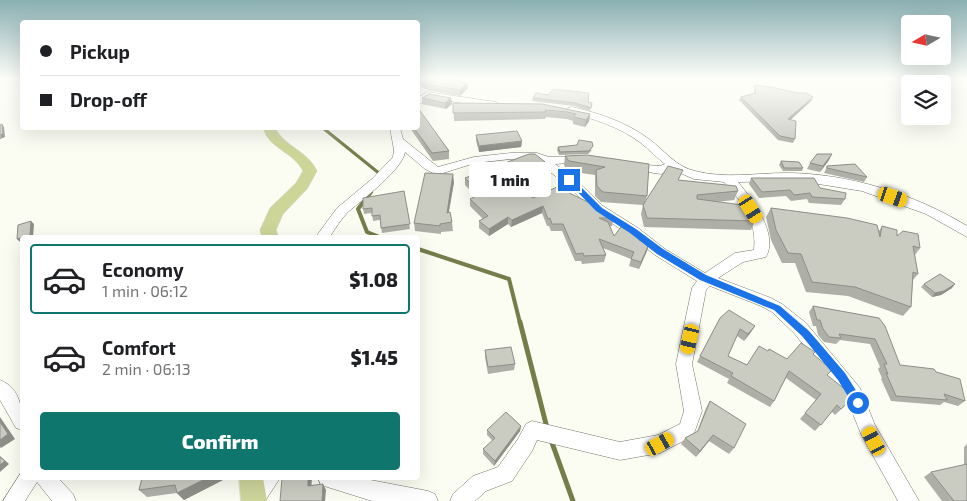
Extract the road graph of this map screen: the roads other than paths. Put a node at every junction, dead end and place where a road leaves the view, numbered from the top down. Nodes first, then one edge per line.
1 (467, 101) edge
2 (511, 106) edge
3 (561, 108) edge
4 (270, 130) edge
5 (396, 130) edge
6 (399, 141) junction
7 (592, 160) edge
8 (547, 161) junction
9 (619, 165) edge
10 (675, 165) junction
11 (728, 178) junction
12 (967, 232) edge
13 (269, 235) edge
14 (323, 235) edge
15 (708, 279) junction
16 (0, 388) edge
17 (20, 418) edge
18 (28, 480) edge
19 (46, 480) edge
20 (268, 480) edge
21 (335, 480) edge
22 (253, 492) edge
23 (14, 501) edge
24 (66, 501) edge
25 (428, 501) edge
26 (460, 501) edge
27 (909, 501) edge

1 - 2 street
3 - 10 street
4 - 13 main road
5 - 6 street
6 - 8 street
6 - 14 street
7 - 8 street
8 - 15 street
9 - 10 street
10 - 11 street
11 - 12 street
11 - 15 street
15 - 26 street
15 - 27 street
16 - 17 street
18 - 23 street
19 - 24 street
20 - 22 street
21 - 25 street

